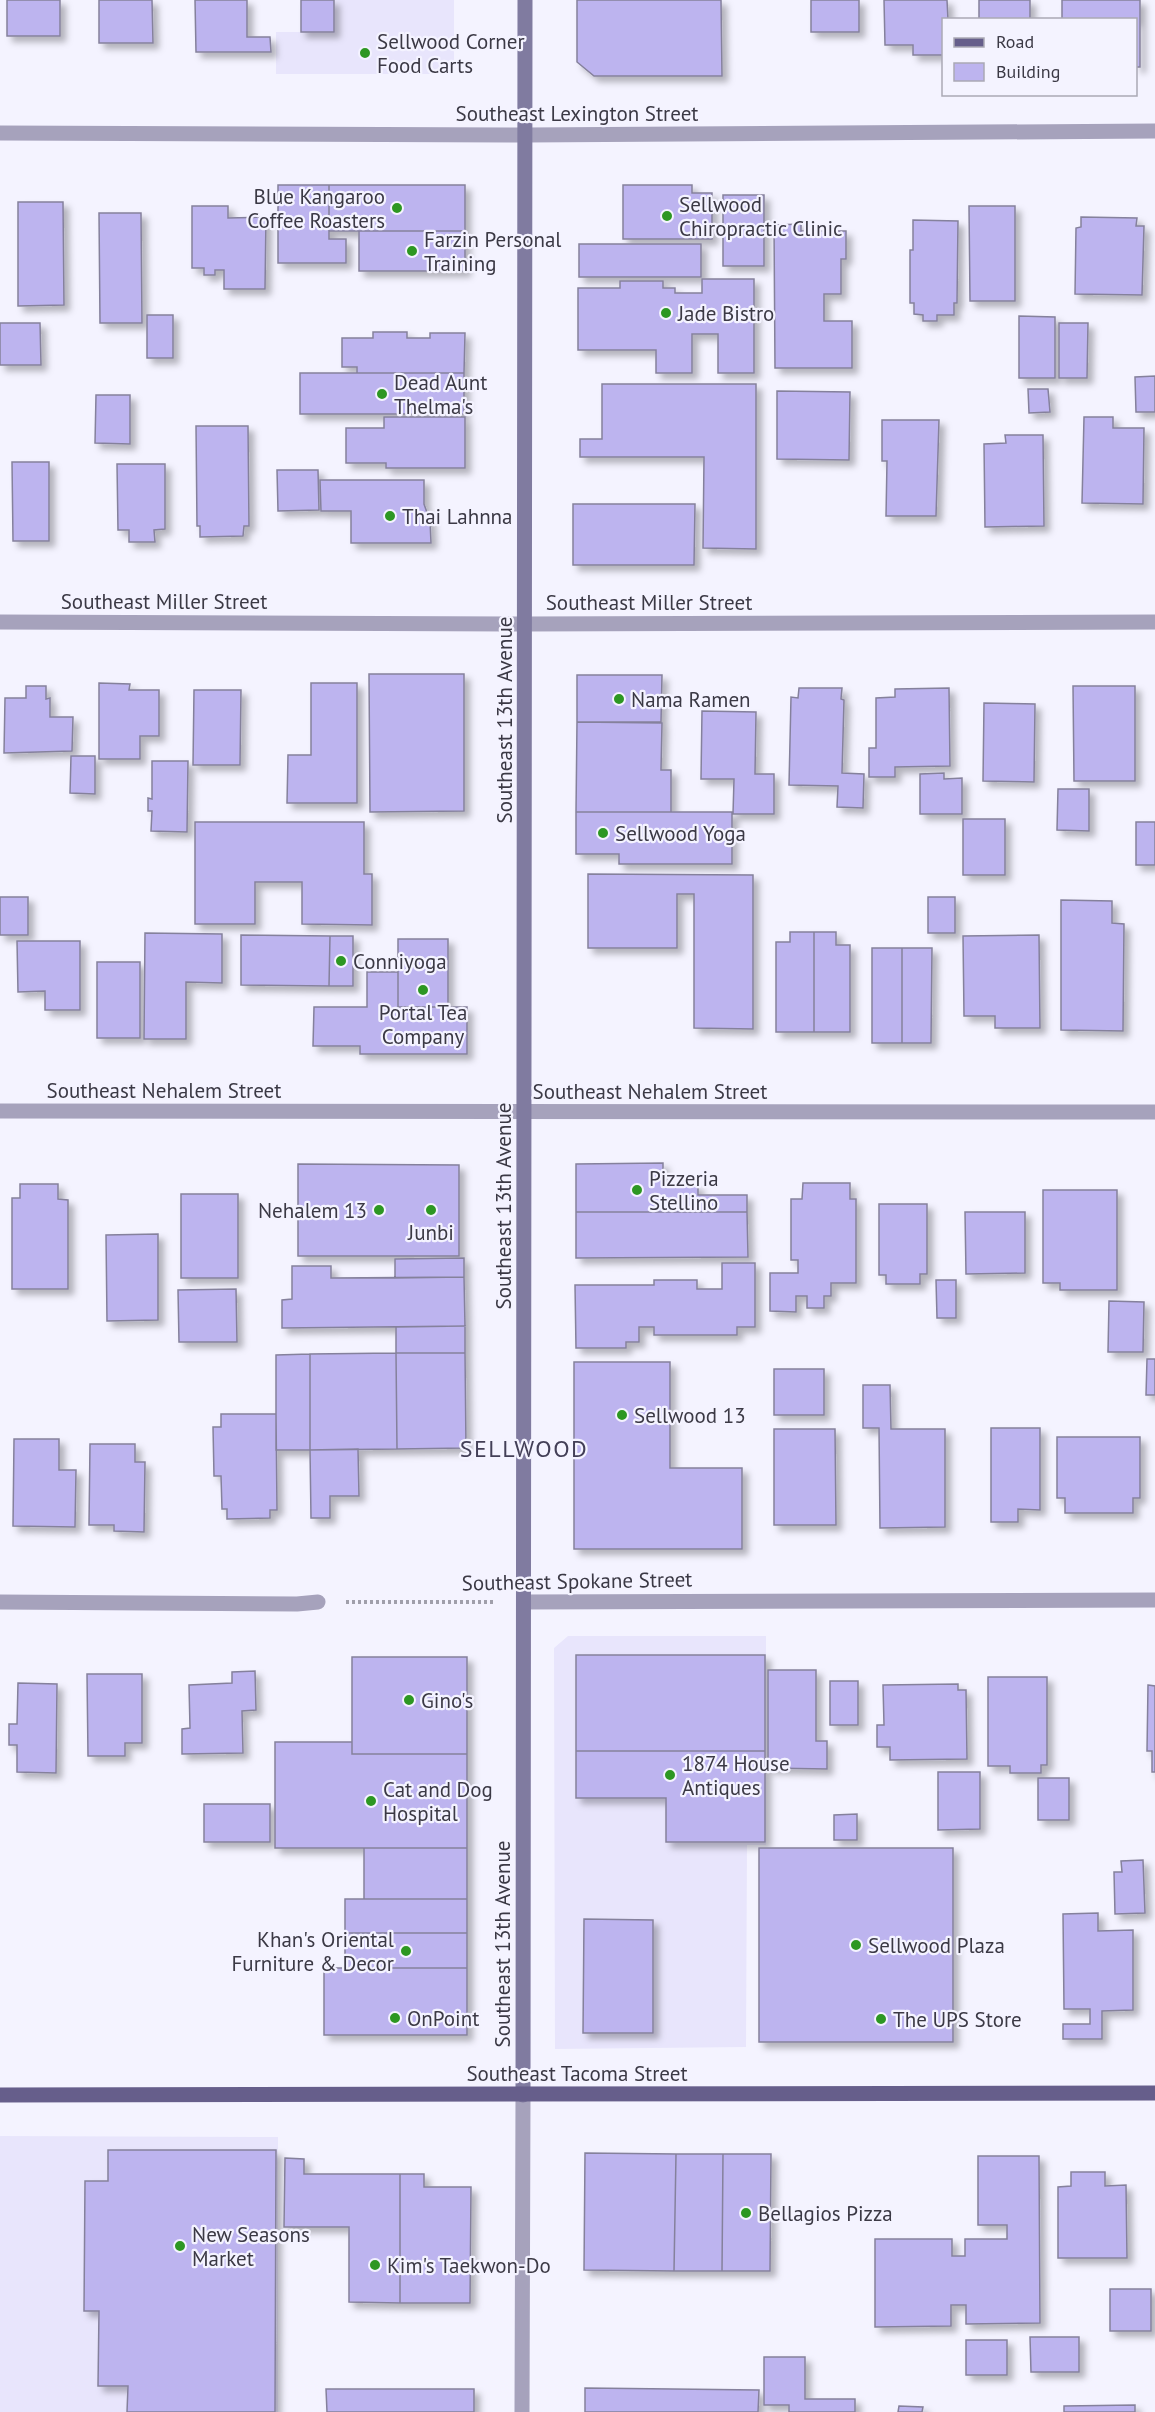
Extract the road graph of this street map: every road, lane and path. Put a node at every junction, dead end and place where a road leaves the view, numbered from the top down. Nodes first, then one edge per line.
1 (525, 0) edge
2 (1155, 131) edge
3 (0, 133) edge
4 (526, 135) junction
5 (0, 621) edge
6 (1155, 622) edge
7 (526, 624) junction
8 (0, 1111) edge
9 (524, 1111) junction
10 (1155, 1112) edge
11 (1155, 1600) edge
12 (0, 1602) edge
13 (318, 1602) joint
14 (524, 1602) junction
15 (1155, 2093) edge
16 (0, 2095) edge
17 (523, 2095) junction
18 (522, 2412) edge

1 - 4 street, Southeast 13th Avenue
2 - 4 street, Southeast Lexington Street
3 - 4 street, Southeast Lexington Street
4 - 7 street, Southeast 13th Avenue
5 - 7 street, Southeast Miller Street
6 - 7 street, Southeast Miller Street
7 - 9 street, Southeast 13th Avenue
8 - 9 street, Southeast Nehalem Street
9 - 10 street, Southeast Nehalem Street
9 - 14 street, Southeast 13th Avenue
11 - 14 street, Southeast Spokane Street
12 - 13 street
13 - 14 path, Southeast Spokane Street
14 - 17 street, Southeast 13th Avenue
15 - 17 main road, Southeast Tacoma Street
16 - 17 main road, Southeast Tacoma Street
17 - 18 street, Southeast 13th Avenue

